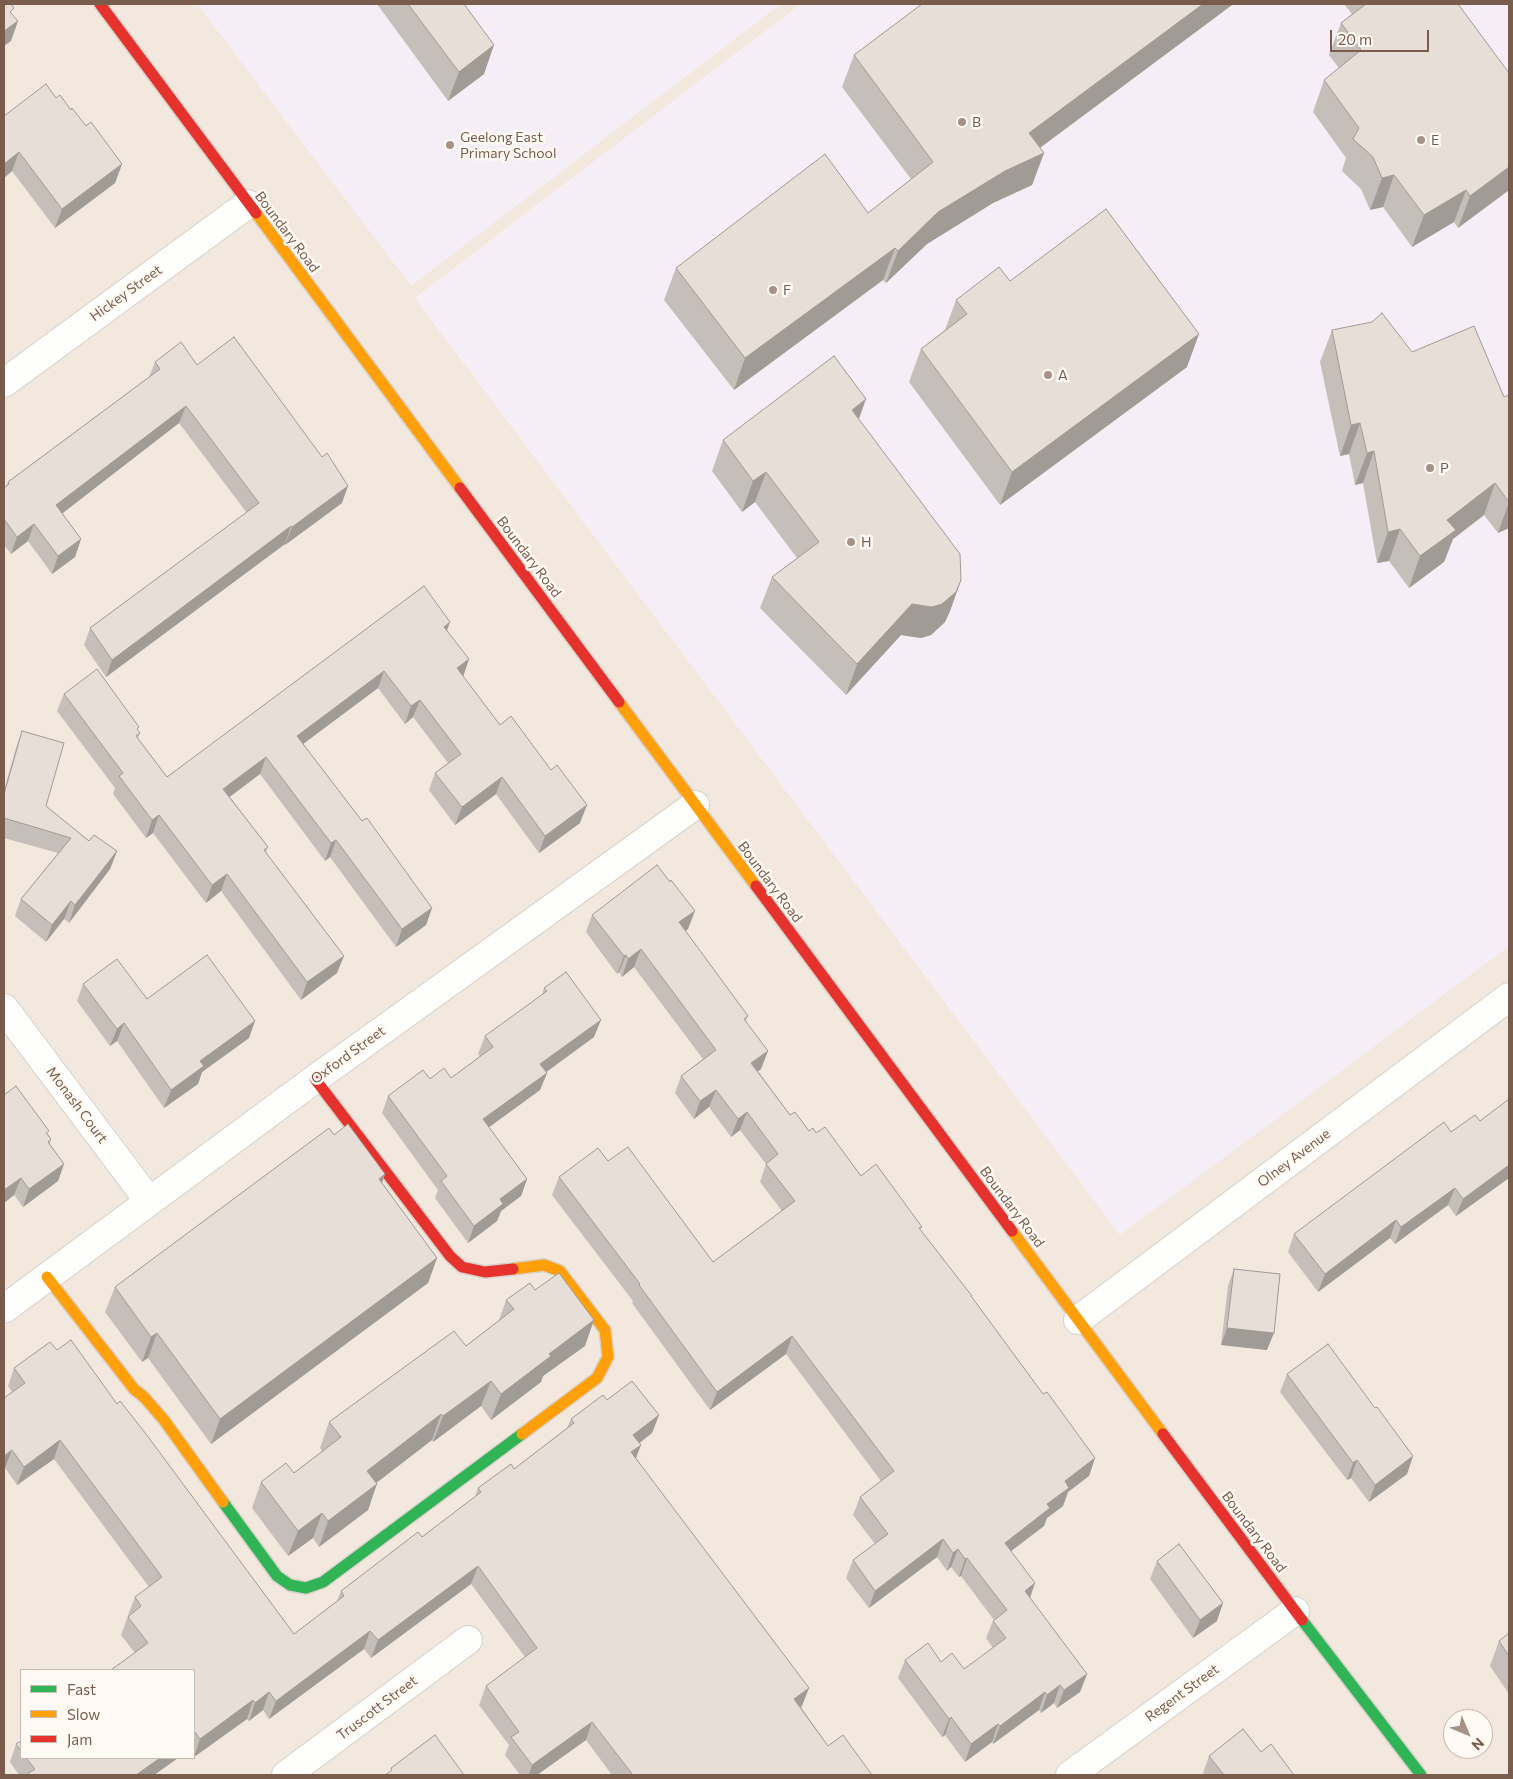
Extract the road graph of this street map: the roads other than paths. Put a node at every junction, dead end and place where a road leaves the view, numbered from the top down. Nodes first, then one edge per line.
1 (100, 4) edge
2 (248, 204) junction
3 (4, 383) edge
4 (695, 805) junction
5 (1509, 997) edge
6 (4, 1008) edge
7 (315, 1079) junction
8 (149, 1201) junction
9 (46, 1277) junction
10 (4, 1309) edge
11 (1078, 1320) junction
12 (1295, 1611) junction
13 (468, 1640) dead end
14 (286, 1775) edge
15 (1070, 1775) edge
16 (1421, 1775) edge

1 - 2 main road, Boundary Road
2 - 3 street, Hickey Street
2 - 4 main road, Boundary Road
4 - 7 street, Oxford Street
4 - 11 main road, Boundary Road
5 - 11 street, Olney Avenue
6 - 8 street, Monash Court
7 - 8 street, Oxford Street
7 - 9 main road
8 - 9 street, Oxford Street
9 - 10 street, Oxford Street
11 - 12 main road, Boundary Road
12 - 15 street, Regent Street
12 - 16 main road, Boundary Road
13 - 14 street, Truscott Street

